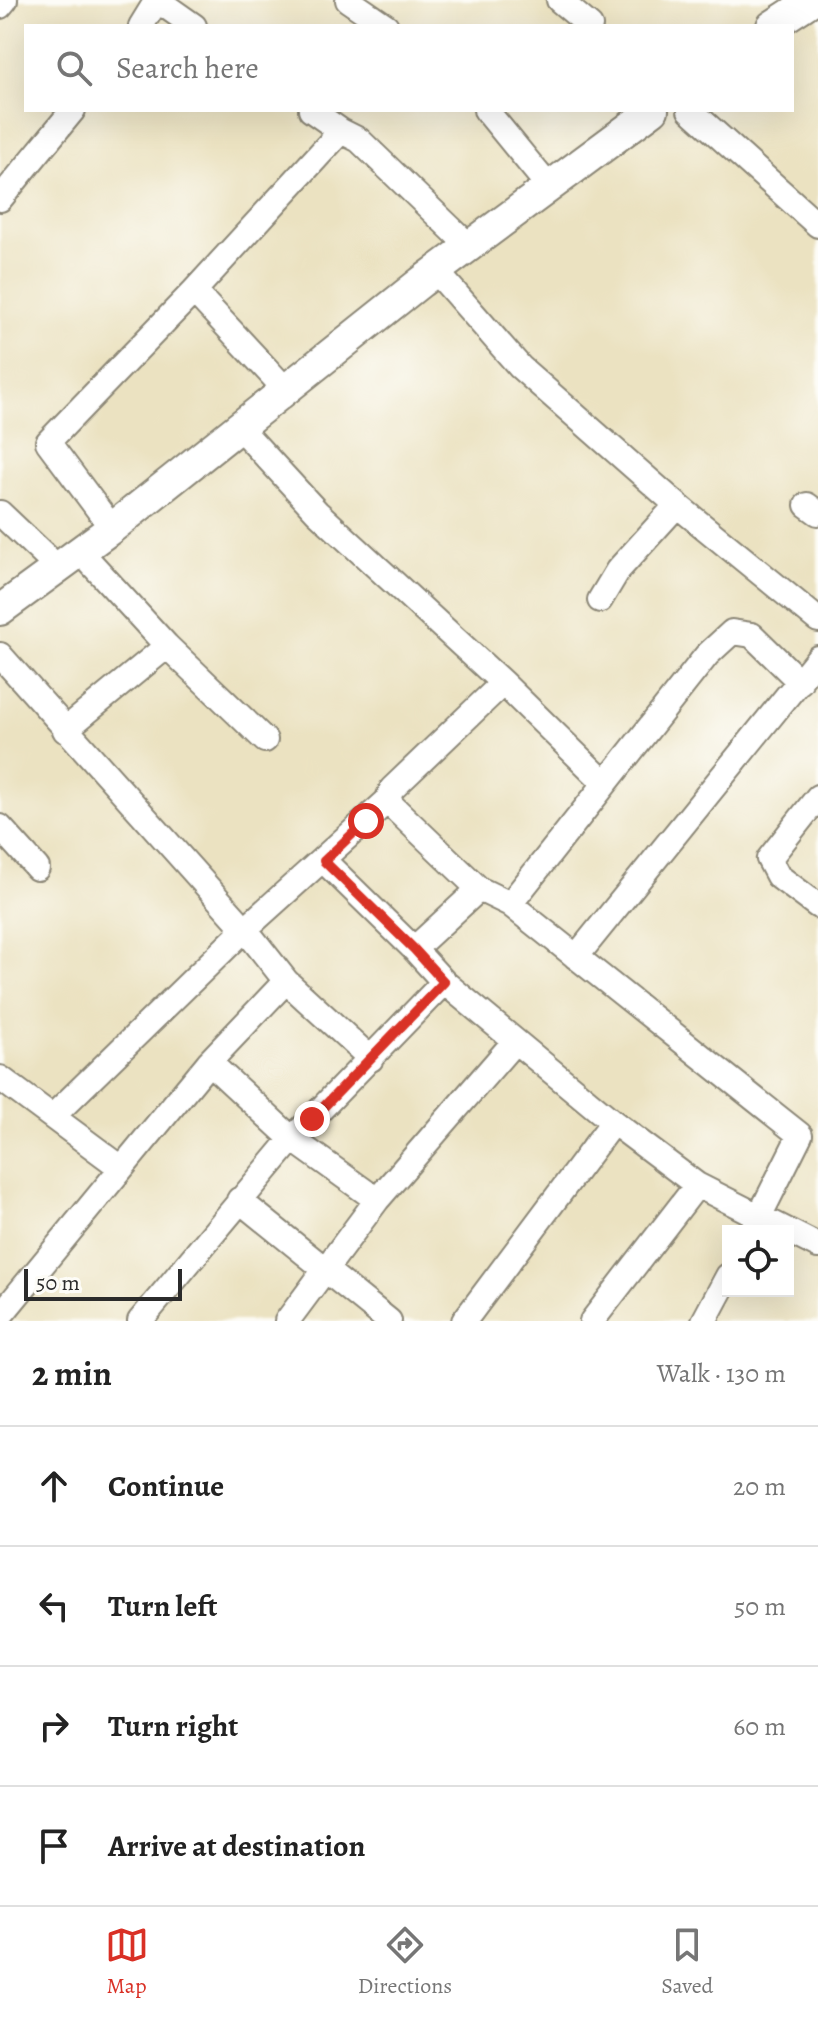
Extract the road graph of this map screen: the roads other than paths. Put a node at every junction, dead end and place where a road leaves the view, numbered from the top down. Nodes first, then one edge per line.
1 (5, 0) edge
2 (157, 0) edge
3 (348, 0) edge
4 (559, 0) edge
5 (812, 0) edge
6 (0, 6) edge
7 (142, 24) edge
8 (191, 24) edge
9 (383, 24) edge
10 (588, 24) edge
11 (775, 24) edge
12 (71, 112) edge
13 (314, 112) edge
14 (488, 112) edge
15 (650, 112) edge
16 (692, 112) edge
17 (341, 131) junction
18 (549, 187) junction
19 (0, 199) edge
20 (818, 225) edge
21 (469, 246) junction
22 (436, 271) junction
23 (194, 291) junction
24 (286, 390) junction
25 (239, 427) junction
26 (677, 505) junction
27 (0, 513) edge
28 (112, 528) junction
29 (69, 559) junction
30 (600, 600) dead end
31 (0, 610) edge
32 (818, 620) edge
33 (167, 646) junction
34 (0, 655) edge
35 (818, 658) edge
36 (800, 682) junction
37 (503, 683) junction
38 (65, 730) junction
39 (265, 740) dead end
40 (605, 783) junction
41 (818, 797) edge
42 (387, 801) junction
43 (0, 827) edge
44 (324, 861) junction
45 (37, 868) dead end
46 (479, 889) junction
47 (510, 904) junction
48 (818, 906) edge
49 (245, 929) junction
50 (414, 949) junction
51 (576, 957) junction
52 (286, 981) junction
53 (444, 982) junction
54 (515, 1041) junction
55 (371, 1059) junction
56 (209, 1062) junction
57 (0, 1078) edge
58 (53, 1116) junction
59 (613, 1122) junction
60 (292, 1139) junction
61 (120, 1167) junction
62 (697, 1185) junction
63 (239, 1200) junction
64 (377, 1200) junction
65 (756, 1224) edge
66 (817, 1243) edge
67 (324, 1270) junction
68 (722, 1287) edge
69 (0, 1316) edge
70 (142, 1320) edge
71 (287, 1321) edge
72 (389, 1321) edge
73 (464, 1321) edge
74 (592, 1321) edge
75 (704, 1321) edge

1 - 6 street
2 - 7 street
2 - 8 street
3 - 9 street
4 - 10 street
5 - 11 street
12 - 19 street
13 - 17 street
14 - 18 street
15 - 18 street
16 - 20 street
17 - 21 street
17 - 23 street
18 - 21 street
21 - 22 street
22 - 24 street
22 - 26 street
23 - 24 street
23 - 28 street
24 - 25 street
25 - 28 street
25 - 37 street
26 - 30 street
26 - 32 street
27 - 29 street
28 - 29 street
29 - 31 street
29 - 33 street
33 - 38 street
33 - 39 street
34 - 38 street
35 - 36 street
36 - 40 street
36 - 51 street
37 - 40 street
37 - 42 street
38 - 49 street
40 - 47 street
41 - 48 street
42 - 44 street
42 - 46 street
43 - 45 street
44 - 49 street
44 - 50 street
46 - 47 street
46 - 50 street
47 - 51 street
49 - 52 street
49 - 58 street
50 - 53 street
51 - 65 street
52 - 55 street
52 - 56 street
53 - 54 street
53 - 55 street
54 - 59 street
54 - 64 street
55 - 60 street
56 - 60 street
56 - 61 street
57 - 58 street
58 - 61 street
59 - 62 street
59 - 73 street
60 - 63 street
60 - 64 street
61 - 69 street
62 - 65 street
62 - 74 street
63 - 67 street
63 - 70 street
64 - 67 street
65 - 66 street
67 - 71 street
67 - 72 street
68 - 75 street

